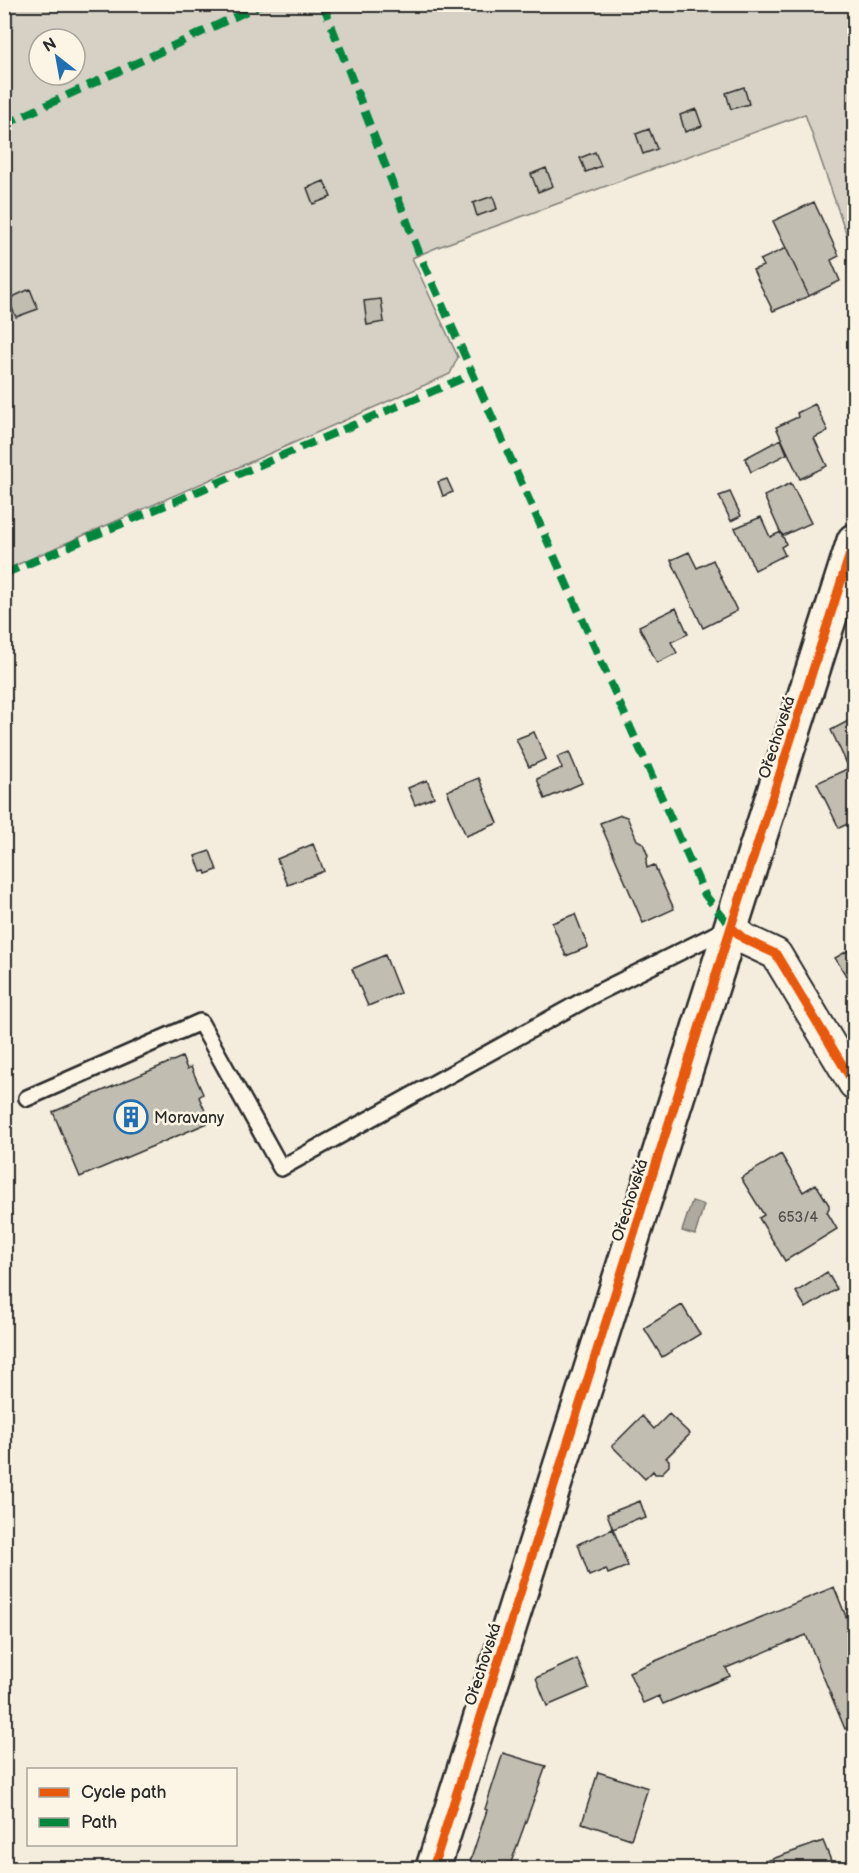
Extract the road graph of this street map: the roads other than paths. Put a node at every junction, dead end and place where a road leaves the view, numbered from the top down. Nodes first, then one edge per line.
1 (855, 541) edge
2 (731, 927) junction
3 (855, 1084) edge
4 (27, 1098) dead end
5 (433, 1869) edge

1 - 2 street, Ořechovská
2 - 3 street
2 - 4 lane
2 - 5 street, Ořechovská

